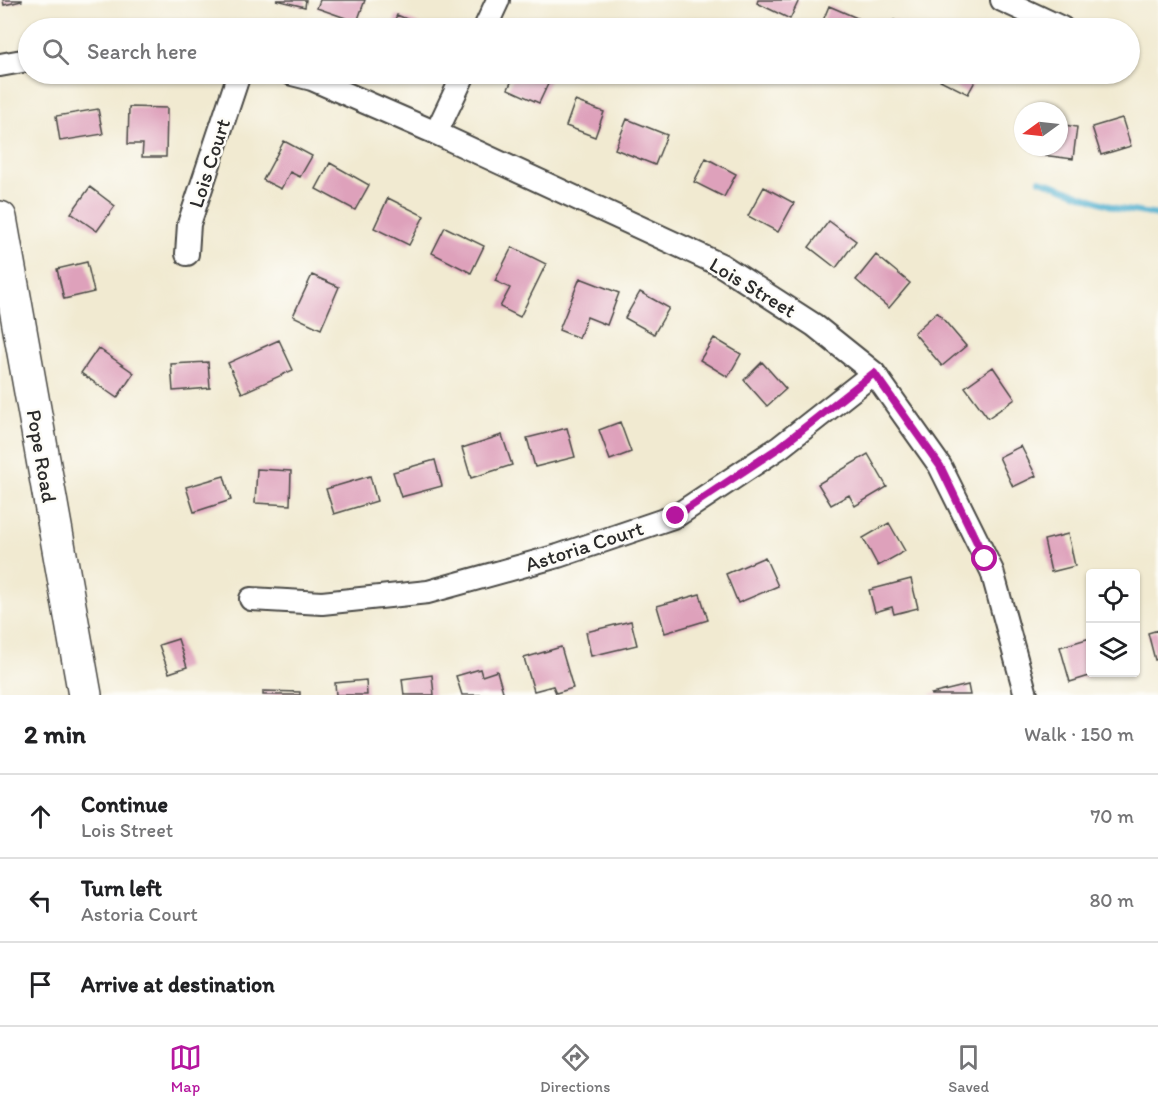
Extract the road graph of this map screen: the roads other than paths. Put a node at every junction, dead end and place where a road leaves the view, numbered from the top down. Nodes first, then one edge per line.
1 (498, 0) edge
2 (1002, 0) edge
3 (490, 18) edge
4 (1041, 18) edge
5 (18, 61) edge
6 (0, 64) edge
7 (235, 84) edge
8 (323, 84) edge
9 (459, 84) edge
10 (436, 133) junction
11 (0, 218) edge
12 (187, 254) dead end
13 (874, 373) junction
14 (251, 599) dead end
15 (85, 695) edge
16 (1026, 695) edge

1 - 3 street
2 - 4 street
5 - 6 street
7 - 12 street, Lois Court
8 - 10 street, Lois Street
9 - 10 street
10 - 13 street, Lois Street
11 - 15 street, Pope Road
13 - 14 street, Astoria Court
13 - 16 street, Lois Street

